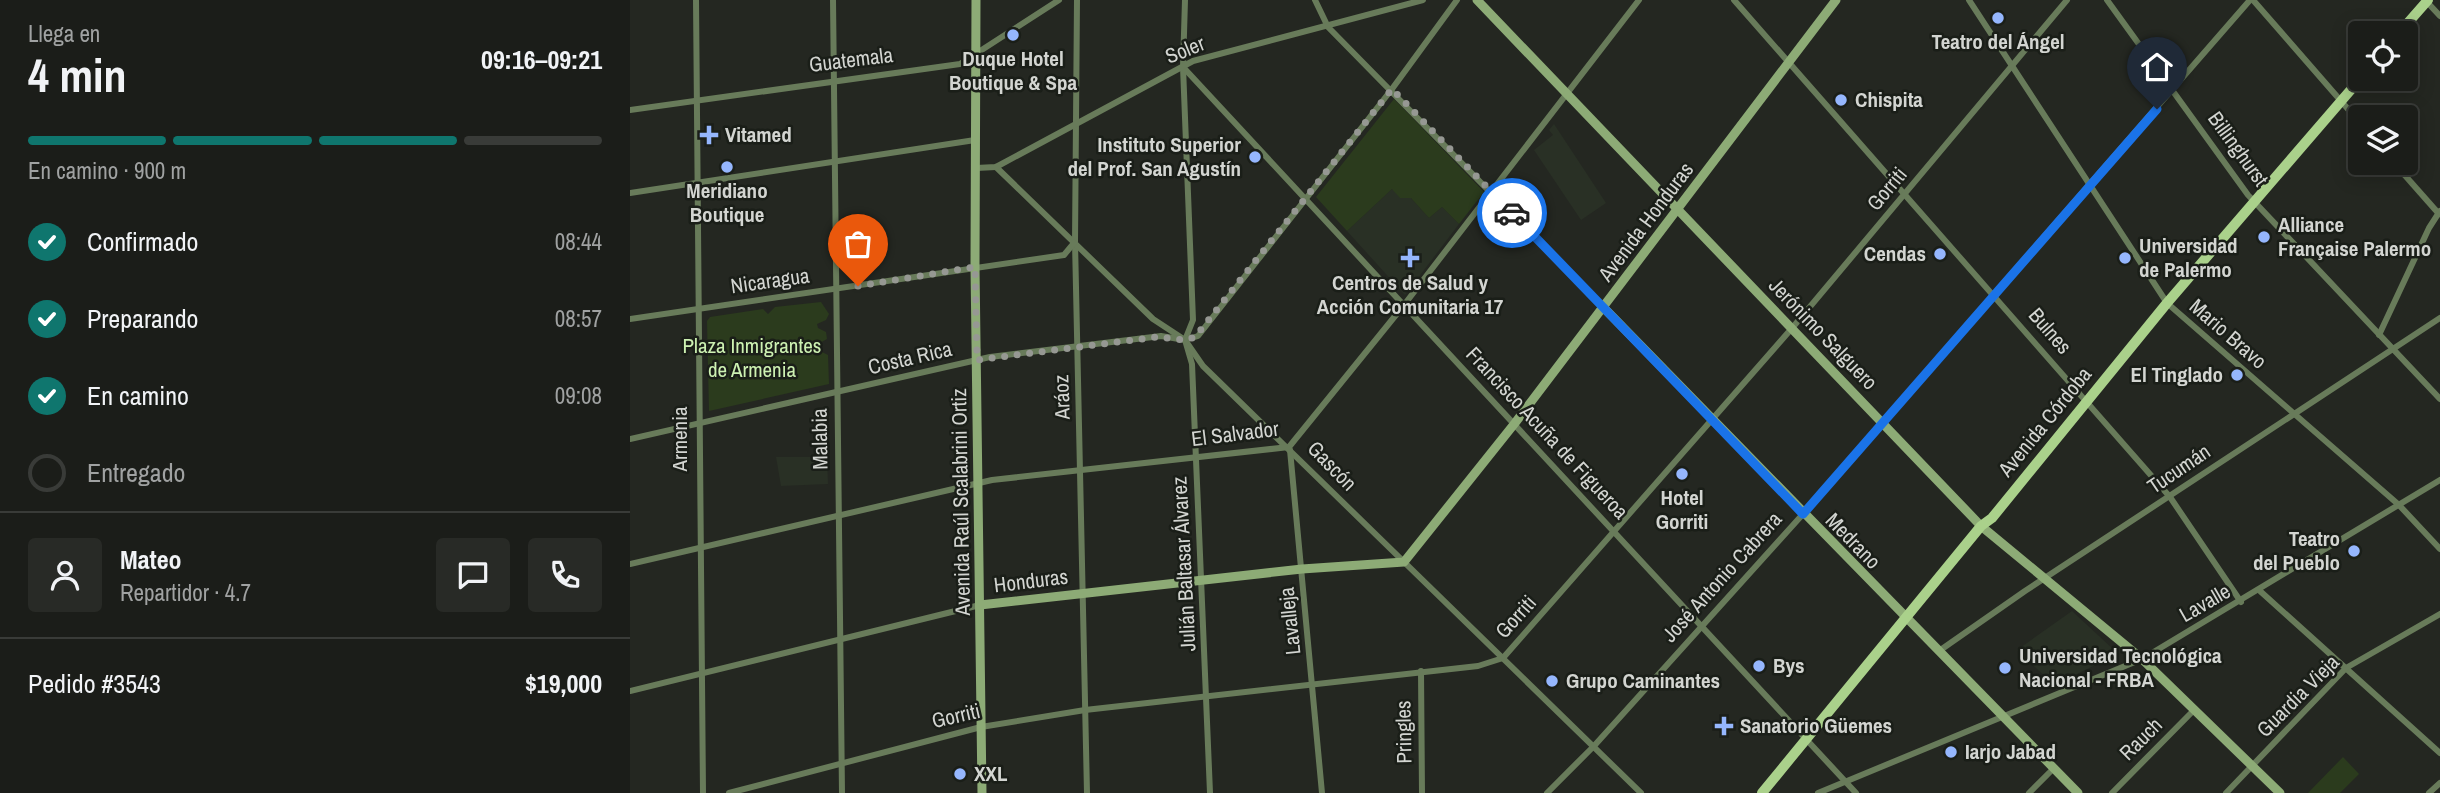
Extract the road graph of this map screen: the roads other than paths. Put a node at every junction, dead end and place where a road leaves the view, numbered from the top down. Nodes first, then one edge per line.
1 (696, 0) edge
2 (833, 0) edge
3 (976, 0) edge
4 (1059, 0) edge
5 (1077, 0) edge
6 (1185, 0) edge
7 (1315, 0) edge
8 (1423, 0) edge
9 (1457, 0) edge
10 (1477, 0) edge
11 (1639, 0) edge
12 (1734, 0) edge
13 (1836, 0) edge
14 (1969, 0) edge
15 (2067, 0) edge
16 (2107, 0) edge
17 (2252, 0) edge
18 (2426, 1) edge
19 (2440, 16) edge
20 (2409, 21) edge
21 (1328, 27) junction
22 (975, 53) junction
23 (1789, 63) junction
24 (1183, 67) junction
25 (2012, 67) junction
26 (833, 79) junction
27 (1392, 89) junction
28 (2174, 90) junction
29 (2349, 91) edge
30 (1567, 92) junction
31 (695, 100) junction
32 (2341, 100) junction
33 (2348, 108) edge
34 (630, 110) edge
35 (1076, 125) junction
36 (975, 141) junction
37 (834, 163) junction
38 (996, 167) junction
39 (976, 168) junction
40 (2405, 175) edge
41 (696, 183) junction
42 (2090, 185) junction
43 (1492, 191) junction
44 (630, 193) edge
45 (1905, 194) junction
46 (1306, 199) junction
47 (2254, 201) junction
48 (1678, 207) junction
49 (2439, 213) edge
50 (1074, 242) junction
51 (975, 267) junction
52 (835, 290) junction
53 (1994, 294) junction
54 (2167, 303) junction
55 (1404, 305) junction
56 (1603, 307) junction
57 (697, 310) junction
58 (2440, 318) edge
59 (630, 319) edge
60 (1793, 327) junction
61 (2379, 335) junction
62 (1185, 340) junction
63 (1078, 346) junction
64 (2392, 349) junction
65 (977, 360) junction
66 (836, 393) junction
67 (2440, 400) edge
68 (2088, 401) junction
69 (2292, 413) junction
70 (1712, 420) junction
71 (1883, 422) junction
72 (1515, 423) junction
73 (698, 424) junction
74 (630, 439) edge
75 (1289, 447) junction
76 (1196, 457) junction
77 (1081, 469) junction
78 (2440, 480) edge
79 (977, 483) junction
80 (2170, 497) junction
81 (2399, 505) junction
82 (1803, 514) junction
83 (838, 515) junction
84 (1981, 526) junction
85 (1615, 533) junction
86 (699, 548) junction
87 (2440, 549) edge
88 (1404, 562) junction
89 (630, 564) edge
90 (1302, 569) junction
91 (2044, 578) junction
92 (1202, 579) junction
93 (2260, 591) junction
94 (1083, 593) junction
95 (2241, 601) junction
96 (980, 605) junction
97 (2440, 614) edge
98 (1906, 618) junction
99 (1701, 626) junction
100 (842, 639) junction
101 (1939, 651) junction
102 (1503, 658) junction
103 (2142, 659) junction
104 (2346, 668) junction
105 (1421, 671) junction
106 (700, 674) junction
107 (1314, 683) junction
108 (630, 691) edge
109 (1208, 696) junction
110 (2194, 709) junction
111 (1085, 710) junction
112 (2004, 715) junction
113 (981, 727) junction
114 (1804, 741) junction
115 (1594, 746) junction
116 (2440, 753) edge
117 (842, 763) junction
118 (2253, 766) junction
119 (2054, 768) junction
120 (1845, 782) junction
121 (2440, 783) edge
122 (703, 793) edge
123 (729, 793) edge
124 (842, 793) edge
125 (982, 793) edge
126 (1087, 793) edge
127 (1210, 793) edge
128 (1322, 793) edge
129 (1422, 793) edge
130 (1547, 793) edge
131 (1641, 793) edge
132 (1762, 793) edge
133 (1818, 793) edge
134 (1856, 793) edge
135 (2029, 793) edge
136 (2078, 793) edge
137 (2112, 793) edge
138 (2227, 793) edge
139 (2280, 793) edge
140 (2430, 793) edge

1 - 31 street, Armenia
2 - 26 street, Malabia
3 - 22 street, Avenida Raúl Scalabrini Ortiz
4 - 22 street, Guatemala
5 - 35 street, Aráoz
6 - 24 street, Julián Baltasar Álvarez
7 - 21 street, Medrano
8 - 21 street, Soler
9 - 27 street
10 - 30 street, Jerónimo Salguero
11 - 30 street, El Salvador
12 - 23 street, Bulnes
13 - 23 street, Avenida Honduras
14 - 25 street, Mario Bravo
15 - 25 street, Gorriti
16 - 28 street, Billinghurst
17 - 28 street, José Antonio Cabrera
17 - 32 street
18 - 19 street
18 - 20 main road
21 - 24 street, Soler
21 - 27 street, Medrano
22 - 26 street, Guatemala
22 - 36 street, Avenida Raúl Scalabrini Ortiz
23 - 45 street, Bulnes
23 - 48 street, Avenida Honduras
24 - 35 street, Soler
24 - 46 street, Francisco Acuña de Figueroa
24 - 62 street, Julián Baltasar Álvarez
25 - 42 street, Mario Bravo
25 - 45 street, Gorriti
26 - 31 street, Guatemala
26 - 37 street, Malabia
27 - 43 street, Medrano
27 - 46 street
28 - 42 street, José Antonio Cabrera
28 - 47 street, Billinghurst
29 - 32 main road, Avenida Córdoba
30 - 43 street, El Salvador
30 - 48 street, Jerónimo Salguero
31 - 34 street, Guatemala
31 - 41 street, Armenia
32 - 33 street
32 - 47 main road, Avenida Córdoba
35 - 38 street, Soler
35 - 50 street, Aráoz
36 - 37 street
36 - 39 street, Avenida Raúl Scalabrini Ortiz
37 - 41 street
37 - 52 street, Malabia
38 - 39 street, Soler
38 - 50 street, Gascón
39 - 51 street, Avenida Raúl Scalabrini Ortiz
40 - 49 street
41 - 44 street
41 - 57 street, Armenia
42 - 53 street, José Antonio Cabrera
42 - 54 street, Mario Bravo
43 - 55 street, El Salvador
43 - 56 street, Medrano
45 - 53 street, Bulnes
45 - 60 street, Gorriti
46 - 55 street, Francisco Acuña de Figueroa
46 - 62 street
47 - 54 main road, Avenida Córdoba
47 - 61 street, Billinghurst
48 - 56 street, Avenida Honduras
48 - 60 street, Jerónimo Salguero
49 - 61 street
50 - 51 street, Nicaragua
50 - 62 street, Gascón
50 - 63 street, Aráoz
51 - 52 street, Nicaragua
51 - 65 street, Avenida Raúl Scalabrini Ortiz
52 - 57 street, Nicaragua
52 - 66 street, Malabia
53 - 68 street, Bulnes
53 - 71 street, José Antonio Cabrera
54 - 68 main road, Avenida Córdoba
54 - 69 street, Mario Bravo
55 - 72 street, Francisco Acuña de Figueroa
55 - 75 street, El Salvador
56 - 70 street, Medrano
56 - 72 street, Avenida Honduras
57 - 59 street, Nicaragua
57 - 73 street, Armenia
58 - 64 street, Tucumán
60 - 70 street, Gorriti
60 - 71 street, Jerónimo Salguero
61 - 64 street, Billinghurst
62 - 63 street, Costa Rica
62 - 75 street, Gascón
62 - 76 street, Julián Baltasar Álvarez
63 - 65 street, Costa Rica
63 - 77 street, Aráoz
64 - 67 street, Billinghurst
64 - 69 street, Tucumán
65 - 66 street, Costa Rica
65 - 79 street, Avenida Raúl Scalabrini Ortiz
66 - 73 street, Costa Rica
66 - 83 street, Malabia
68 - 80 street, Bulnes
68 - 84 main road, Avenida Córdoba
69 - 80 street, Tucumán
69 - 81 street, Mario Bravo
70 - 82 street, Medrano
70 - 85 street, Gorriti
71 - 82 street, José Antonio Cabrera
71 - 84 street, Jerónimo Salguero
72 - 85 street, Francisco Acuña de Figueroa
72 - 88 street, Avenida Honduras
73 - 74 street, Costa Rica
73 - 86 street, Armenia
75 - 76 street, El Salvador
75 - 88 street, Gascón
75 - 90 street, Lavalleja
76 - 77 street, El Salvador
76 - 92 street, Julián Baltasar Álvarez
77 - 79 street, El Salvador
77 - 94 street, Aráoz
78 - 81 street, Lavalle
79 - 83 street, El Salvador
79 - 96 street, Avenida Raúl Scalabrini Ortiz
80 - 91 street, Tucumán
80 - 95 street, Bulnes
81 - 87 street, Mario Bravo
81 - 93 street, Lavalle
82 - 98 street, Medrano
82 - 99 street, José Antonio Cabrera
83 - 86 street, El Salvador
83 - 100 street, Malabia
84 - 91 street, Jerónimo Salguero
84 - 98 main road, Avenida Córdoba
85 - 99 street, Francisco Acuña de Figueroa
85 - 102 street, Gorriti
86 - 89 street, El Salvador
86 - 106 street, Armenia
88 - 90 street, Honduras
88 - 102 street, Gascón
90 - 92 street, Honduras
90 - 107 street, Lavalleja
91 - 101 street, Tucumán
91 - 103 street, Jerónimo Salguero
92 - 94 street, Honduras
92 - 109 street, Julián Baltasar Álvarez
93 - 95 street, Lavalle
93 - 104 street
94 - 96 street, Honduras
94 - 111 street, Aráoz
95 - 103 street, Lavalle
96 - 100 street, Honduras
96 - 113 street, Avenida Raúl Scalabrini Ortiz
97 - 104 street, Guardia Vieja
98 - 101 street, Medrano
98 - 114 main road, Avenida Córdoba
99 - 114 street, Francisco Acuña de Figueroa
99 - 115 street, José Antonio Cabrera
100 - 106 street, Honduras
100 - 117 street, Malabia
101 - 112 street, Medrano
102 - 105 street, Gorriti
102 - 115 street, Gascón
103 - 110 street, Jerónimo Salguero
103 - 112 street, Lavalle
104 - 116 street
104 - 118 street, Guardia Vieja
105 - 107 street, Gorriti
105 - 129 street, Pringles
106 - 108 street, Honduras
106 - 122 street, Armenia
107 - 109 street, Gorriti
107 - 128 street, Lavalleja
109 - 111 street, Gorriti
109 - 127 street, Julián Baltasar Álvarez
110 - 118 street, Jerónimo Salguero
110 - 137 street, Rauch
111 - 113 street, Gorriti
111 - 126 street, Aráoz
112 - 119 street, Medrano
112 - 120 street, Lavalle
113 - 117 street, Gorriti
113 - 125 street, Avenida Raúl Scalabrini Ortiz
114 - 120 street, Francisco Acuña de Figueroa
114 - 132 main road, Avenida Córdoba
115 - 130 street, José Antonio Cabrera
115 - 131 street, Gascón
117 - 123 street, Gorriti
117 - 124 street, Malabia
118 - 138 street, Guardia Vieja
118 - 139 street, Jerónimo Salguero
119 - 135 street
119 - 136 street, Medrano
120 - 133 street, Lavalle
120 - 134 street, Francisco Acuña de Figueroa
121 - 140 street

